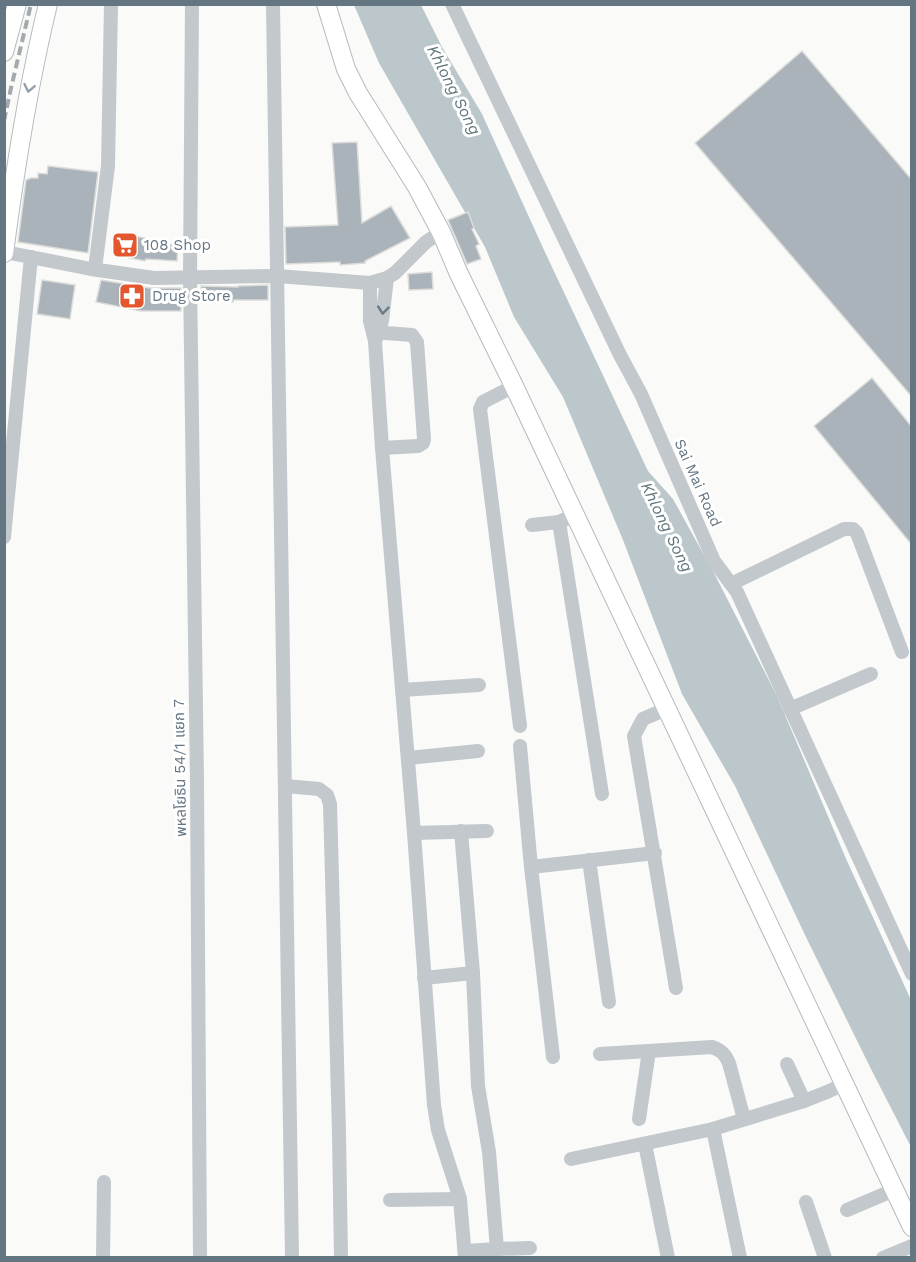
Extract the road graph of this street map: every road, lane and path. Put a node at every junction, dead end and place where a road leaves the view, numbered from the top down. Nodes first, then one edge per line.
1 (48, 4) edge
2 (111, 4) edge
3 (192, 4) edge
4 (273, 4) edge
5 (326, 4) edge
6 (452, 4) edge
7 (14, 12) edge
8 (4, 52) edge
9 (441, 232) junction
10 (5, 252) edge
11 (31, 257) junction
12 (95, 269) junction
13 (277, 276) junction
14 (387, 278) junction
15 (190, 279) junction
16 (370, 283) junction
17 (375, 335) junction
18 (514, 386) junction
19 (382, 448) junction
20 (567, 519) junction
21 (532, 525) dead end
22 (4, 537) edge
23 (731, 584) junction
24 (902, 652) dead end
25 (871, 674) dead end
26 (479, 685) dead end
27 (402, 690) junction
28 (666, 708) junction
29 (790, 709) junction
30 (520, 726) dead end
31 (520, 746) dead end
32 (478, 751) dead end
33 (408, 758) junction
34 (286, 786) junction
35 (602, 794) dead end
36 (461, 831) junction
37 (487, 831) dead end
38 (414, 833) junction
39 (655, 853) junction
40 (589, 860) junction
41 (531, 867) junction
42 (473, 973) junction
43 (912, 974) edge
44 (424, 978) junction
45 (676, 988) dead end
46 (609, 1002) dead end
47 (649, 1051) junction
48 (600, 1054) dead end
49 (553, 1057) dead end
50 (787, 1064) dead end
51 (844, 1084) junction
52 (804, 1101) junction
53 (639, 1119) dead end
54 (744, 1119) junction
55 (713, 1129) junction
56 (645, 1144) junction
57 (570, 1159) dead end
58 (104, 1182) dead end
59 (894, 1190) junction
60 (460, 1199) junction
61 (390, 1200) dead end
62 (806, 1202) dead end
63 (847, 1210) dead end
64 (912, 1227) edge
65 (912, 1246) edge
66 (530, 1248) dead end
67 (496, 1249) junction
68 (465, 1254) edge
69 (103, 1257) edge
70 (200, 1257) edge
71 (292, 1257) edge
72 (341, 1257) edge
73 (668, 1257) edge
74 (740, 1257) edge
75 (825, 1257) edge
76 (883, 1257) edge

1 -> 10 street
2 - 12 street
3 - 15 street, พหลโยธิน 54/1 แยก 7
4 - 13 street
5 - 9 street
6 - 23 street, Sai Mai Road
7 - 8 street
9 - 14 street
9 - 18 street
10 - 11 street
11 - 12 street
11 - 22 street
12 - 15 street
13 - 15 street
13 - 16 street
13 - 34 street
14 - 16 street
14 -> 17 street
15 - 70 street, พหลโยธิน 54/1 แยก 7
16 - 17 street
17 - 19 street
17 - 19 street
18 - 20 street
18 - 30 street
19 - 27 street
20 - 21 street
20 - 28 street
20 - 35 street
23 - 24 street
23 - 29 street, Sai Mai Road
25 - 29 street
26 - 27 street
27 - 33 street
28 - 39 street
28 - 51 street
29 - 43 street, Sai Mai Road
31 - 41 street
32 - 33 street
33 - 38 street
34 - 71 street
34 - 72 street
36 - 37 street
36 - 38 street
36 - 42 street
38 - 44 street
39 - 40 street
39 - 45 street
40 - 41 street
40 - 46 street
41 - 49 street
42 - 44 street
42 - 67 street
44 - 60 street
47 - 48 street
47 - 53 street
47 - 54 street
50 - 52 street
51 - 52 street
51 - 59 street
52 - 54 street
54 - 55 street
55 - 56 street
55 - 74 street
56 - 57 street
56 - 73 street
58 - 69 street
59 - 63 street
59 - 64 street
60 - 61 street
60 - 68 street
62 - 75 street
65 - 76 street
66 - 67 street
67 - 68 street

